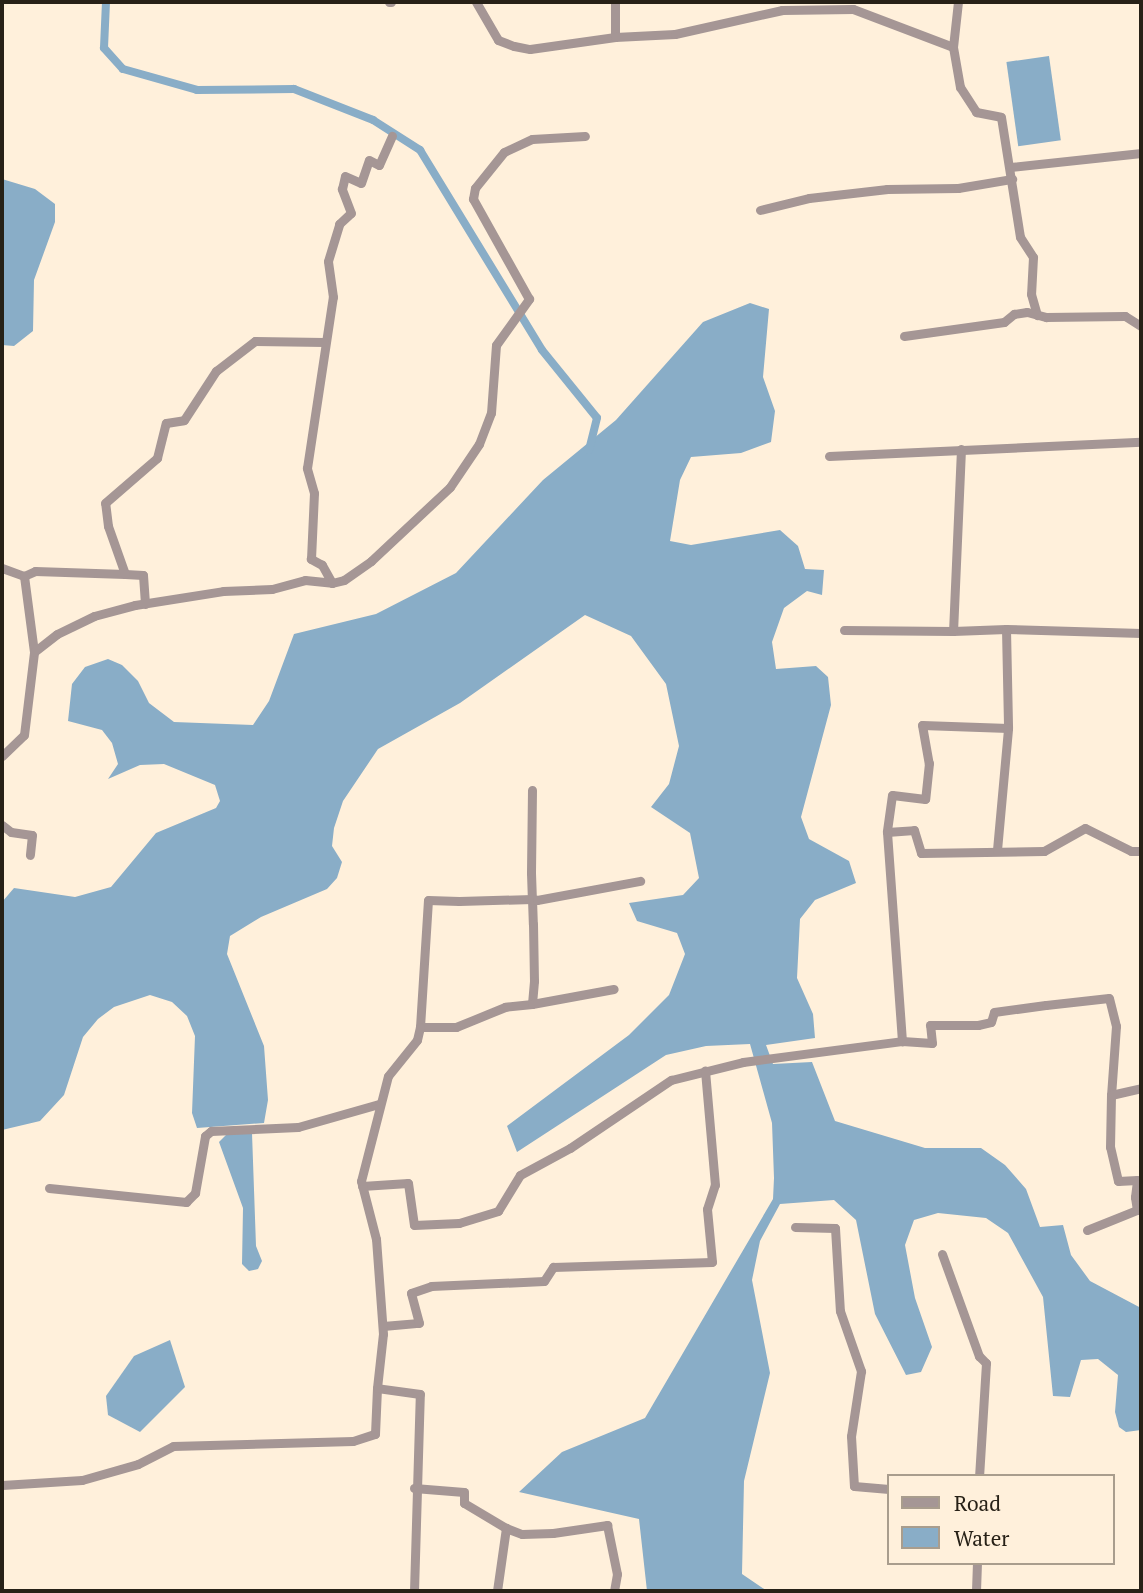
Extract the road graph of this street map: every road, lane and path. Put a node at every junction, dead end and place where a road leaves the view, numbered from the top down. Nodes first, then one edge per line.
1 (476, 2) edge
2 (615, 2) edge
3 (958, 2) edge
4 (615, 37) junction
5 (953, 47) junction
6 (392, 136) dead end
7 (585, 136) dead end
8 (1141, 153) edge
9 (1011, 167) junction
10 (1012, 180) junction
11 (760, 210) dead end
12 (1037, 315) junction
13 (1141, 326) edge
14 (904, 336) dead end
15 (324, 342) junction
16 (1141, 442) edge
17 (961, 449) junction
18 (829, 456) dead end
19 (2, 568) edge
20 (125, 574) junction
21 (24, 576) junction
22 (332, 583) junction
23 (145, 604) junction
24 (1006, 629) junction
25 (844, 630) dead end
26 (953, 631) junction
27 (1141, 633) edge
28 (34, 652) junction
29 (1008, 728) junction
30 (2, 756) edge
31 (532, 790) dead end
32 (2, 825) edge
33 (887, 832) junction
34 (997, 850) junction
35 (1141, 851) edge
36 (30, 855) dead end
37 (639, 881) dead end
38 (532, 900) junction
39 (614, 989) dead end
40 (532, 1004) junction
41 (420, 1027) junction
42 (902, 1041) junction
43 (705, 1070) junction
44 (1141, 1088) edge
45 (1111, 1095) junction
46 (379, 1104) junction
47 (362, 1186) junction
48 (49, 1188) dead end
49 (1138, 1196) edge
50 (794, 1227) dead end
51 (1087, 1230) dead end
52 (942, 1254) dead end
53 (383, 1326) junction
54 (377, 1388) junction
55 (979, 1474) edge
56 (2, 1485) edge
57 (414, 1488) junction
58 (888, 1489) edge
59 (506, 1528) junction
60 (977, 1565) edge
61 (414, 1591) edge
62 (497, 1591) edge
63 (614, 1591) edge
64 (976, 1591) edge

1 - 4 street
2 - 4 street
3 - 5 street
4 - 5 street
5 - 9 street
6 - 15 street
7 - 22 street
8 - 9 street
9 - 10 street
10 - 11 street
10 - 12 street
12 - 13 street
12 - 14 street
15 - 20 street
15 - 22 street
16 - 17 street
17 - 18 street
17 - 26 street
19 - 21 street
20 - 21 street
20 - 23 street
21 - 28 street
22 - 23 street
23 - 28 street
24 - 26 street
24 - 27 street
24 - 29 street
25 - 26 street
28 - 30 street
29 - 33 street
29 - 34 street
31 - 38 street
32 - 36 street
33 - 34 street
33 - 42 street
34 - 35 street
37 - 38 street
38 - 40 street
38 - 41 street
39 - 40 street
40 - 41 street
41 - 46 street
42 - 43 street
42 - 45 street
43 - 47 street
43 - 53 street
44 - 45 street
45 - 49 street
46 - 47 street
46 - 48 street
47 - 53 street
49 - 51 street
50 - 58 street
52 - 55 street
53 - 54 street
54 - 56 street
54 - 57 street
57 - 59 street
57 - 61 street
59 - 62 street
59 - 63 street
60 - 64 street

